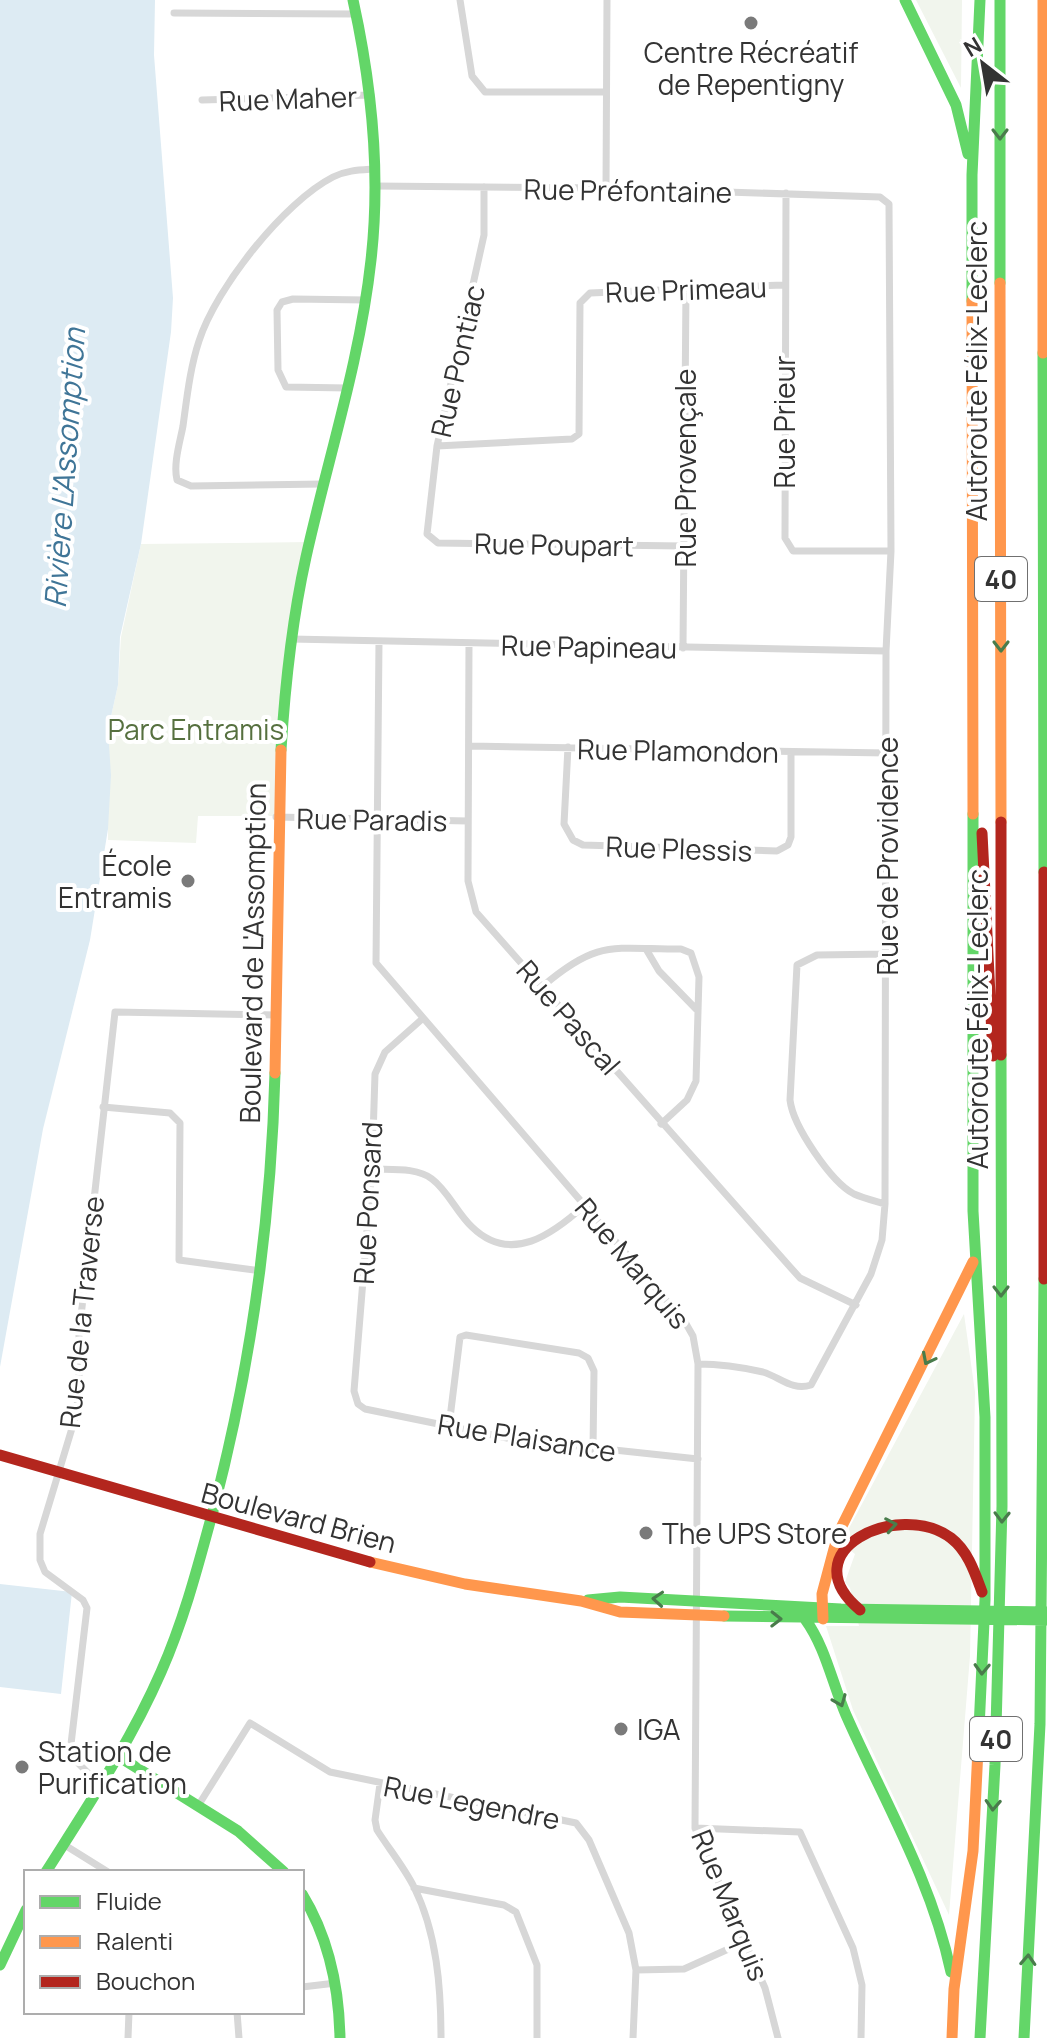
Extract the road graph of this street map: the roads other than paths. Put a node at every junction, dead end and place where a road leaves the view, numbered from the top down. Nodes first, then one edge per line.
1 (353, 0) edge
2 (460, 0) edge
3 (607, 0) edge
4 (905, 0) edge
5 (980, 0) edge
6 (1000, 0) edge
7 (1043, 0) edge
8 (174, 13) dead end
9 (356, 14) junction
10 (606, 92) junction
11 (373, 95) junction
12 (202, 100) dead end
13 (375, 169) junction
14 (972, 175) junction
15 (375, 186) junction
16 (484, 187) junction
17 (606, 188) junction
18 (786, 193) junction
19 (880, 197) joint
20 (783, 285) junction
21 (686, 288) junction
22 (366, 300) junction
23 (348, 388) junction
24 (437, 446) junction
25 (323, 484) junction
26 (427, 534) joint
27 (684, 546) junction
28 (891, 551) junction
29 (291, 639) junction
30 (379, 641) junction
31 (469, 643) junction
32 (683, 648) junction
33 (886, 651) junction
34 (973, 701) junction
35 (470, 746) junction
36 (568, 747) junction
37 (791, 752) junction
38 (887, 753) junction
39 (276, 817) junction
40 (376, 818) junction
41 (468, 821) junction
42 (646, 949) junction
43 (886, 954) junction
44 (543, 986) junction
45 (696, 1009) junction
46 (275, 1015) junction
47 (421, 1020) junction
48 (103, 1107) junction
49 (661, 1124) junction
50 (1001, 1159) junction
51 (372, 1169) junction
52 (1047, 1193) edge
53 (885, 1204) junction
54 (585, 1205) junction
55 (1044, 1248) junction
56 (974, 1259) junction
57 (263, 1271) junction
58 (856, 1305) junction
59 (698, 1364) junction
60 (358, 1404) joint
61 (449, 1426) junction
62 (593, 1450) junction
63 (4, 1457) edge
64 (698, 1459) junction
65 (59, 1473) junction
66 (211, 1518) junction
67 (985, 1600) junction
68 (581, 1601) junction
69 (697, 1601) junction
70 (860, 1610) junction
71 (1047, 1612) edge
72 (822, 1613) junction
73 (967, 1615) junction
74 (696, 1616) junction
75 (805, 1619) junction
76 (1047, 1620) edge
77 (118, 1756) junction
78 (380, 1784) junction
79 (100, 1785) junction
80 (198, 1806) junction
81 (695, 1828) junction
82 (63, 1844) junction
83 (47, 1870) edge
84 (105, 1870) edge
85 (282, 1870) edge
86 (414, 1888) junction
87 (304, 1898) edge
88 (24, 1914) edge
89 (744, 1942) junction
90 (0, 1965) edge
91 (636, 1970) junction
92 (336, 1983) junction
93 (304, 1987) edge
94 (954, 1989) junction
95 (129, 2014) edge
96 (237, 2014) edge
97 (128, 2038) edge
98 (239, 2038) edge
99 (340, 2038) edge
100 (441, 2038) edge
101 (537, 2038) edge
102 (633, 2038) edge
103 (778, 2038) edge
104 (861, 2038) edge
105 (952, 2038) edge
106 (980, 2038) edge
107 (1024, 2038) edge

1 - 9 main road, Boulevard de L'Assomption
2 - 10 street
3 - 10 street
4 - 14 main road
5 - 14 main road
6 -> 50 main road, Autoroute Félix-Leclerc / 40
7 - 55 main road, 40
8 - 9 street
9 - 11 main road, Boulevard de L'Assomption
10 - 17 street
11 - 12 street, Rue Maher
11 - 13 main road, Boulevard de L'Assomption
13 - 15 main road, Boulevard de L'Assomption
13 - 25 street
14 - 34 main road
15 - 16 street, Rue Préfontaine
15 - 22 main road, Boulevard de L'Assomption
16 - 17 street, Rue Préfontaine
16 - 24 street, Rue Pontiac
17 - 18 street, Rue Préfontaine
18 - 19 street, Rue Préfontaine
18 - 20 street, Rue Prieur
19 - 28 street, Rue de Providence
20 - 21 street, Rue Primeau
20 - 28 street, Rue Prieur
21 - 24 street, Rue Primeau
21 - 27 street, Rue Provençale
22 - 23 main road, Boulevard de L'Assomption
22 - 23 street
23 - 25 main road, Boulevard de L'Assomption
24 - 26 street, Rue Pontiac
25 - 29 main road, Boulevard de L'Assomption
26 - 27 street, Rue Poupart
27 - 32 street, Rue Provençale
28 - 33 street, Rue de Providence
29 - 30 street, Rue Papineau
29 - 39 main road, Boulevard de L'Assomption
30 - 31 street, Rue Papineau
30 - 40 street, Rue Marquis
31 - 32 street, Rue Papineau
31 - 35 street, Rue Pascal
32 - 33 street, Rue Papineau
33 - 38 street, Rue de Providence
34 - 50 main road
34 - 56 main road
35 - 36 street, Rue Plamondon
35 - 41 street, Rue Pascal
36 - 37 street, Rue Plamondon
36 - 37 street, Rue Plessis
37 - 38 street, Rue Plamondon
38 - 43 street, Rue de Providence
39 - 40 street, Rue Paradis
39 - 46 main road, Boulevard de L'Assomption
40 - 41 street, Rue Paradis
40 - 47 street, Rue Marquis
41 - 44 street, Rue Pascal
42 - 44 street
42 - 45 street
42 - 45 street
43 - 53 street, Rue de Providence
43 - 53 street
44 - 49 street, Rue Pascal
45 - 49 street
46 - 48 street, Rue de la Traverse
46 - 57 main road, Boulevard de L'Assomption
47 - 51 street, Rue Ponsard
47 - 54 street, Rue Marquis
48 - 57 street
48 - 65 street, Rue de la Traverse
49 - 58 street, Rue Pascal
50 -> 106 main road, Autoroute Félix-Leclerc / 40
51 - 54 street
51 - 60 street, Rue Ponsard
52 - 55 main road
53 - 58 street, Rue de Providence
54 - 59 street, Rue Marquis
107 -> 55 main road, 40
56 - 67 main road
56 -> 72 main road
57 - 66 main road, Boulevard de L'Assomption
58 - 59 street, Rue de Providence
59 - 64 street, Rue Marquis
60 - 61 street, Rue Plaisance
61 - 62 street, Rue Plaisance
61 - 62 street
62 - 64 street, Rue Plaisance
63 - 65 main road, Boulevard Brien
64 - 69 street, Rue Marquis
65 - 66 main road, Boulevard Brien
65 - 79 street, Rue de la Traverse
66 - 68 main road, Boulevard Brien
66 - 77 main road, Boulevard de L'Assomption
70 -> 67 main road
67 -> 94 main road
69 -> 68 main road, Boulevard Brien
68 - 74 main road, Boulevard Brien
69 - 72 main road, Boulevard Brien
69 - 74 street, Rue Marquis
70 - 72 main road, Boulevard Brien
70 - 73 main road, Boulevard Brien
71 - 73 main road, Boulevard Brien
72 - 73 main road, Boulevard Brien
72 - 75 main road, Boulevard Brien
73 - 76 main road, Boulevard Brien
74 -> 75 main road, Boulevard Brien
74 - 81 street, Rue Marquis
75 -> 94 main road
77 - 79 main road, Boulevard de L'Assomption
77 - 80 main road
78 - 80 street, Rue Legendre
78 - 86 street
78 - 91 street, Rue Legendre
79 - 82 main road, Boulevard de L'Assomption
80 - 85 main road
81 - 89 street, Rue Marquis
81 - 104 street
82 - 83 main road, Boulevard de L'Assomption
82 - 84 street
86 - 100 street
86 - 101 street
87 - 92 main road
88 - 90 main road
89 - 91 street
89 - 103 street, Rue Marquis
91 - 102 street, Rue Legendre
92 - 93 street
92 - 99 main road
94 - 105 main road
95 - 97 street
96 - 98 street

